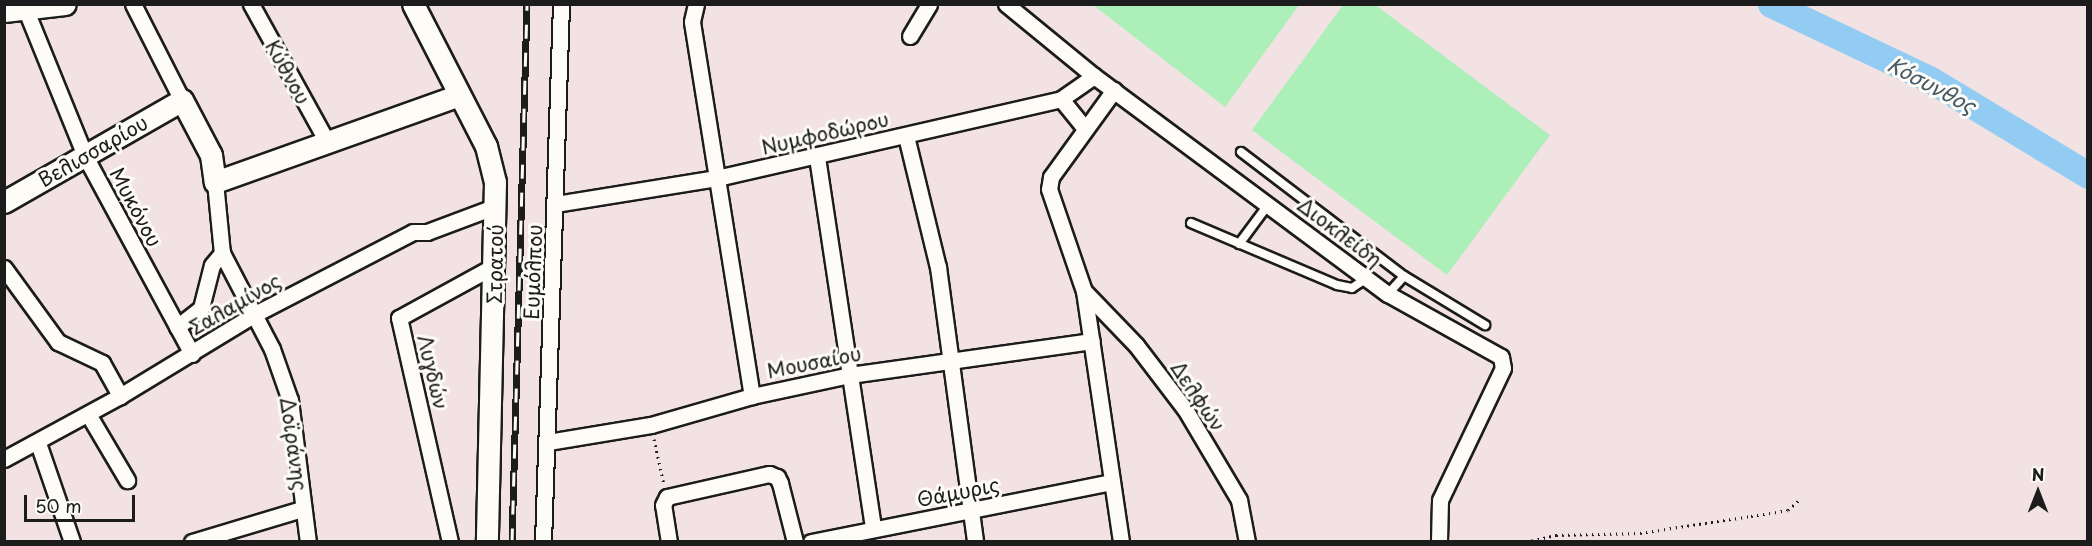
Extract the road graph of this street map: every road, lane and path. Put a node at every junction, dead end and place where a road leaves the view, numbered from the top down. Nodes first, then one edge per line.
1 (65, 4) edge
2 (133, 4) edge
3 (251, 4) edge
4 (413, 4) edge
5 (561, 4) edge
6 (696, 4) edge
7 (928, 4) edge
8 (1006, 4) edge
9 (15, 9) edge
10 (910, 36) dead end
11 (1094, 76) junction
12 (1113, 90) junction
13 (459, 95) junction
14 (1061, 99) junction
15 (182, 100) junction
16 (1085, 129) junction
17 (906, 136) junction
18 (326, 140) junction
19 (1241, 152) dead end
20 (86, 156) junction
21 (817, 157) junction
22 (717, 178) junction
23 (215, 182) junction
24 (4, 202) edge
25 (556, 204) junction
26 (1268, 205) junction
27 (496, 206) junction
28 (1191, 223) dead end
29 (1239, 244) junction
30 (222, 253) junction
31 (494, 266) junction
32 (4, 268) edge
33 (1404, 276) junction
34 (1367, 278) junction
35 (1084, 291) junction
36 (1388, 294) junction
37 (253, 315) junction
38 (1485, 326) dead end
39 (177, 327) junction
40 (1092, 341) junction
41 (192, 354) junction
42 (950, 358) junction
43 (850, 375) junction
44 (120, 396) junction
45 (752, 396) junction
46 (88, 414) junction
47 (651, 425) junction
48 (548, 442) junction
49 (38, 443) junction
50 (4, 459) edge
51 (127, 480) dead end
52 (1112, 482) junction
53 (667, 497) junction
54 (1799, 500) dead end
55 (302, 509) junction
56 (969, 512) junction
57 (873, 529) junction
58 (72, 542) edge
59 (192, 542) edge
60 (308, 542) edge
61 (450, 542) edge
62 (487, 542) edge
63 (543, 542) edge
64 (669, 542) edge
65 (795, 542) edge
66 (811, 542) edge
67 (975, 542) edge
68 (1121, 542) edge
69 (1247, 542) edge
70 (1439, 542) edge
71 (1526, 542) edge

1 - 9 street
2 - 15 street, Δοϊράνης
3 - 18 street, Κύθνου
4 - 13 street, Στρατού
5 - 25 street, Ευμόλπου
6 - 22 street
7 - 10 street
8 - 11 street, Διοκλείδη
9 - 20 street, Μυκόνου
11 - 12 street, Διοκλείδη
11 - 14 street, Νυμφοδώρου
12 - 16 street
12 - 26 street, Διοκλείδη
13 - 18 street
13 - 27 street, Στρατού
14 - 16 street
14 - 17 street, Νυμφοδώρου
15 - 20 street, Βελισσαρίου
15 - 23 street, Δοϊράνης
16 - 35 street
17 - 21 street, Νυμφοδώρου
17 - 42 street
18 - 23 street
19 - 33 lane
20 - 24 street, Βελισσαρίου
20 - 39 street, Μυκόνου
21 - 22 street, Νυμφοδώρου
21 - 43 street
22 - 25 street, Νυμφοδώρου
22 - 45 street
23 - 30 street, Δοϊράνης
25 - 48 street, Ευμόλπου
26 - 29 lane
26 - 34 street, Διοκλείδη
27 - 31 street, Στρατού
27 - 37 street, Σαλαμίνος
28 - 29 lane
29 - 34 lane
30 - 37 street, Δοϊράνης
30 - 39 street
31 - 61 street, Λυγδών
31 - 62 street, Στρατού
32 - 44 street
33 - 36 lane
33 - 38 lane
34 - 36 street, Διοκλείδη
35 - 40 street
35 - 69 street, Δελφών
36 - 70 street, Διοκλείδη
37 - 41 street, Σαλαμίνος
37 - 55 street, Δοϊράνης
39 - 41 street, Μυκόνου
40 - 42 street, Μουσαίου
40 - 52 street
41 - 44 street, Σαλαμίνος
42 - 43 street, Μουσαίου
42 - 56 street
43 - 45 street, Μουσαίου
43 - 57 street
44 - 46 street, Σαλαμίνος
45 - 47 street, Μουσαίου
46 - 49 street, Σαλαμίνος
46 - 51 street
47 - 48 street, Μουσαίου
47 - 53 path
48 - 63 street, Ευμόλπου
49 - 50 street, Σαλαμίνος
49 - 58 street
52 - 56 street, Θάμυρις
52 - 68 street
53 - 64 street
53 - 65 street
54 - 71 path
55 - 59 street
55 - 60 street, Δοϊράνης
56 - 57 street, Θάμυρις
56 - 67 street
57 - 66 street, Θάμυρις

